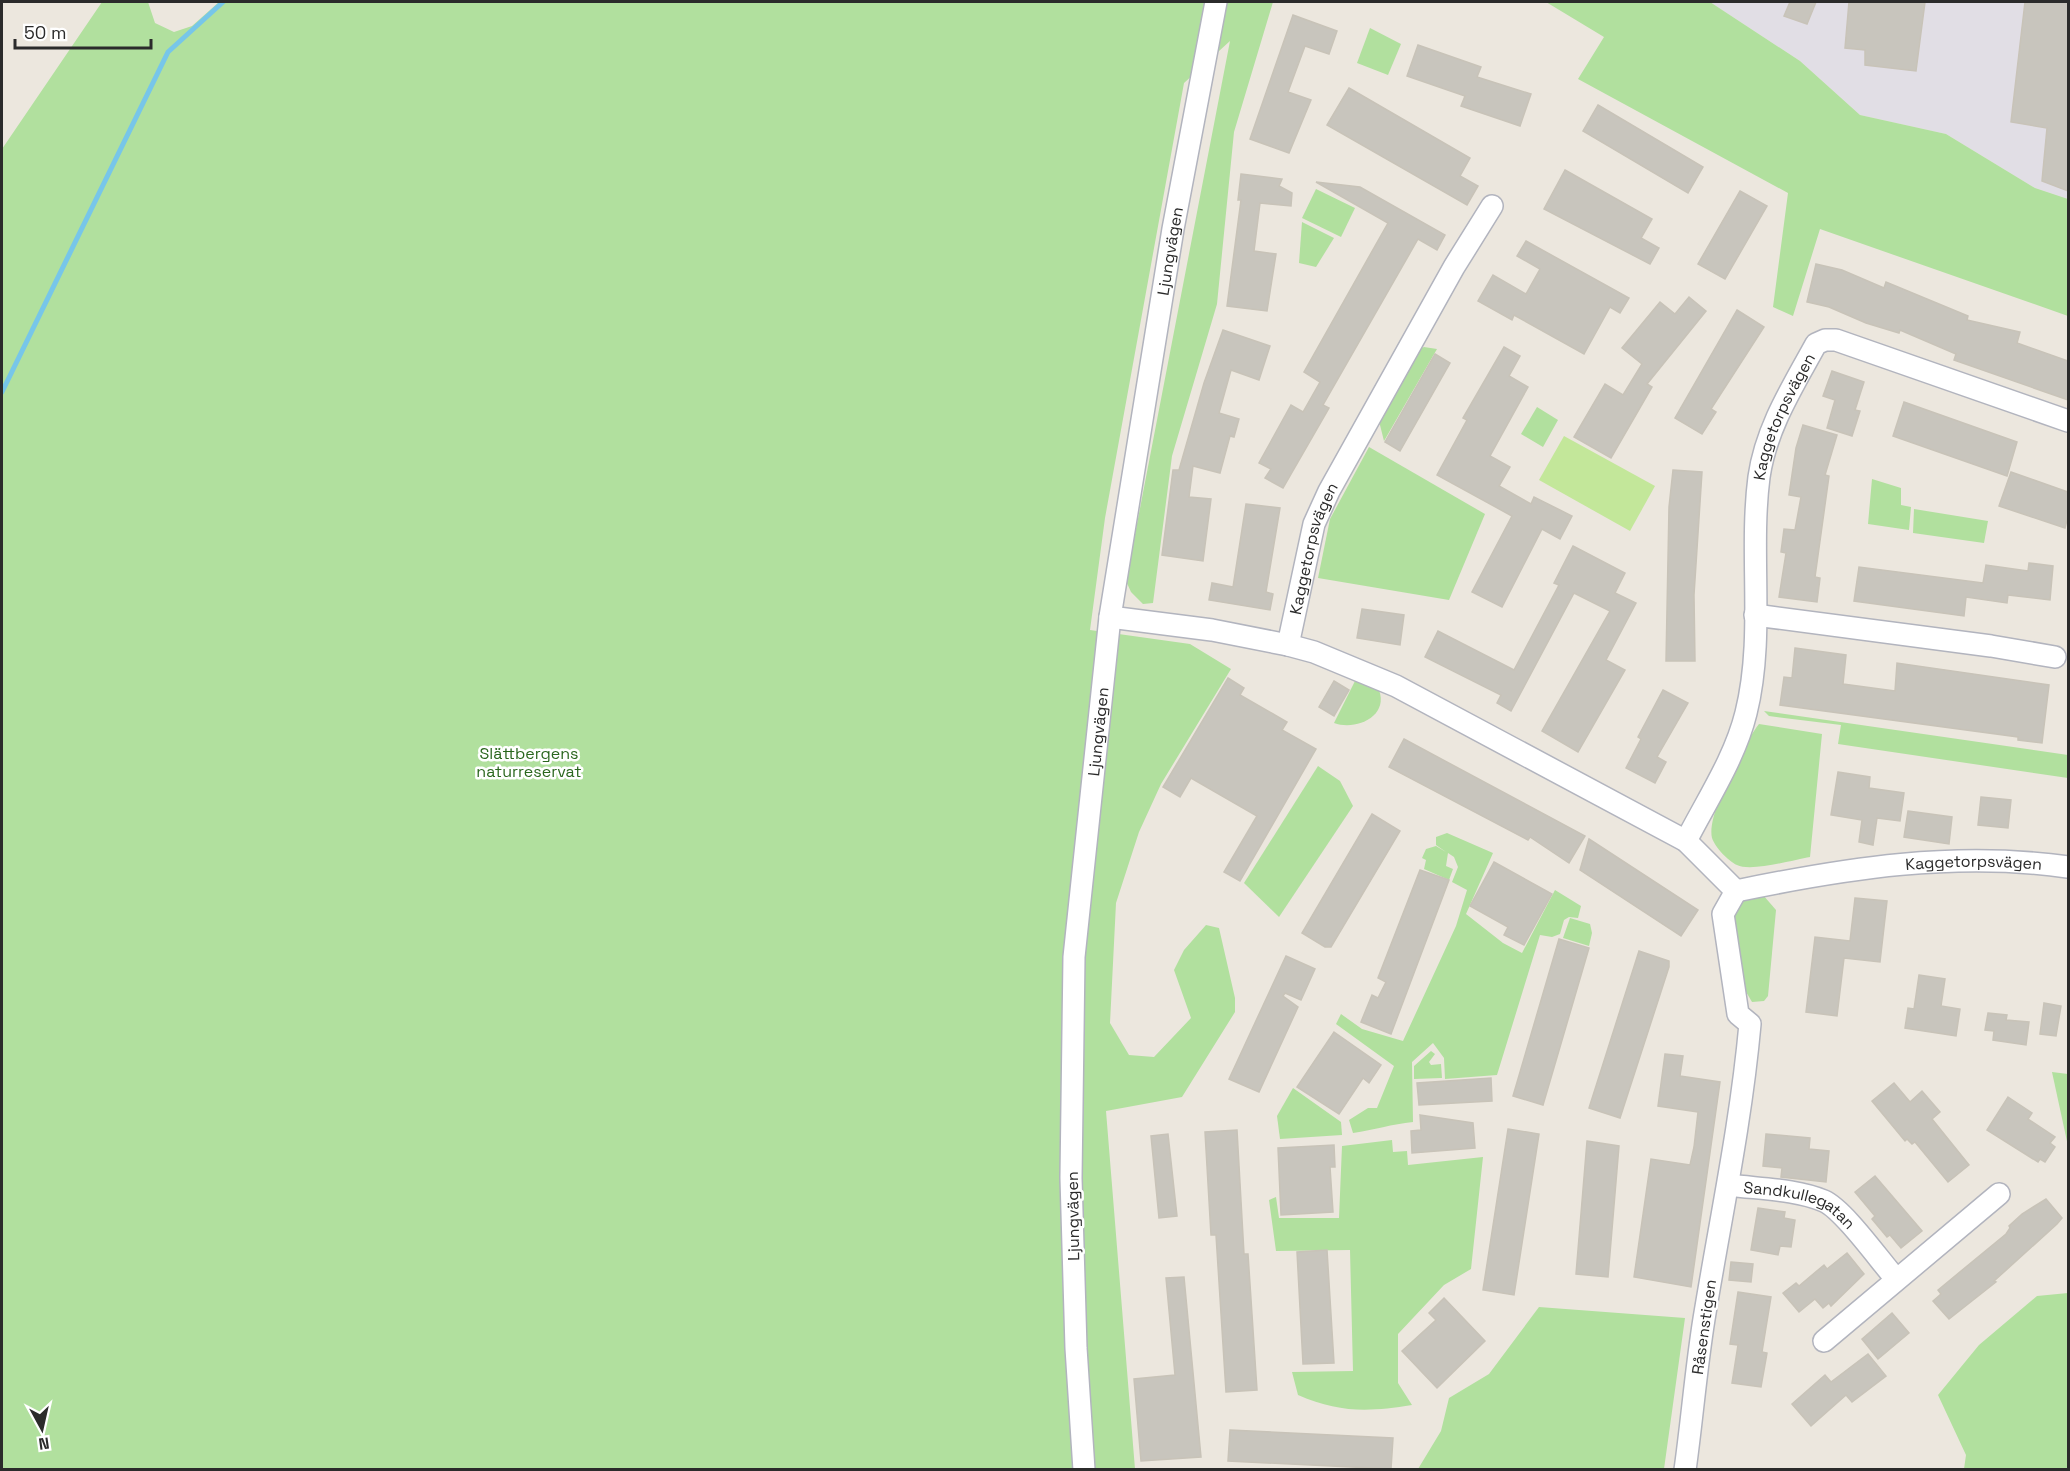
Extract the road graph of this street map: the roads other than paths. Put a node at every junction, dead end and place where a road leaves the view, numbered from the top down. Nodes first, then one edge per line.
1 (1216, 2) edge
2 (1492, 206) dead end
3 (2068, 421) edge
4 (1755, 615) junction
5 (1110, 617) junction
6 (1288, 645) junction
7 (2055, 657) dead end
8 (1686, 841) junction
9 (2068, 867) edge
10 (1736, 891) junction
11 (1729, 1185) junction
12 (1999, 1194) dead end
13 (1896, 1279) junction
14 (1824, 1341) dead end
15 (1084, 1470) edge
16 (1685, 1470) edge

1 - 5 street, Ljungvägen
2 - 6 street, Kaggetorpsvägen
3 - 4 street, Kaggetorpsvägen
4 - 7 street
4 - 8 street, Kaggetorpsvägen
5 - 6 street
5 - 15 street, Ljungvägen
6 - 8 street
8 - 10 street
9 - 10 street, Kaggetorpsvägen
10 - 11 street, Sandkullegatan
11 - 13 street, Sandkullegatan
11 - 16 street, Råsenstigen
12 - 13 street
13 - 14 street

